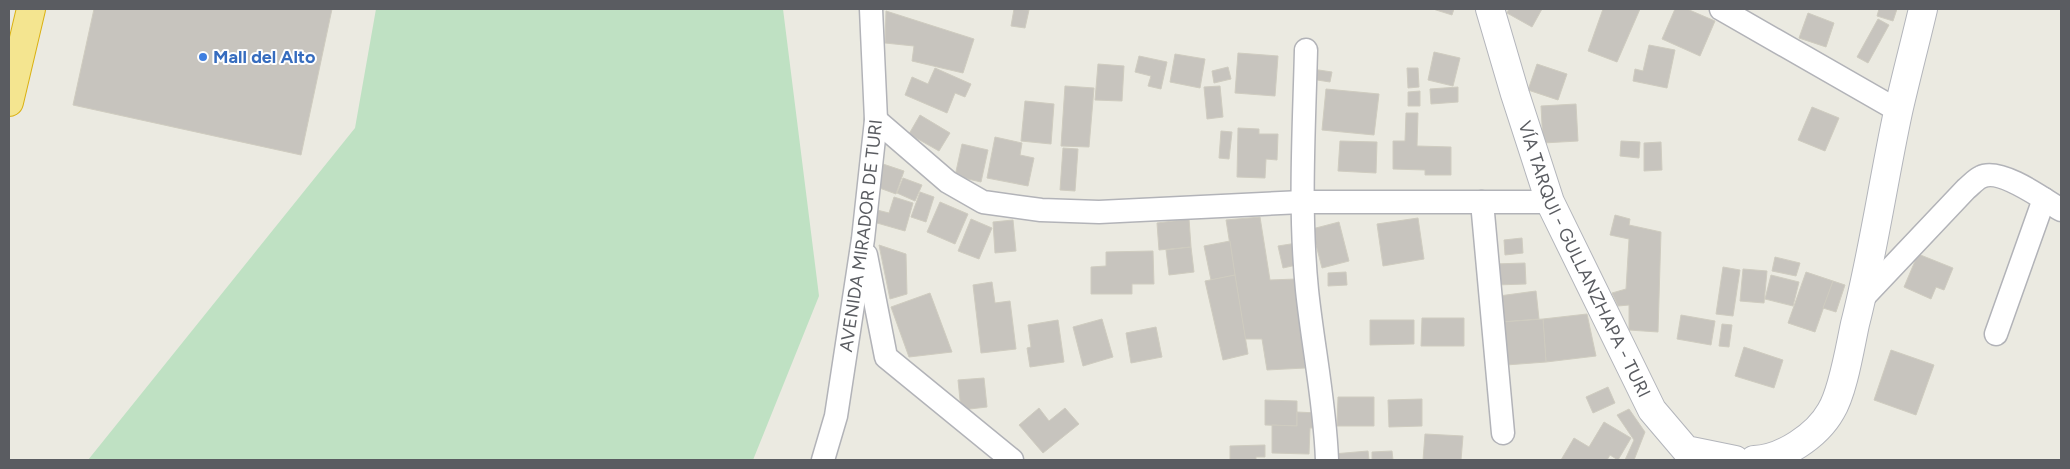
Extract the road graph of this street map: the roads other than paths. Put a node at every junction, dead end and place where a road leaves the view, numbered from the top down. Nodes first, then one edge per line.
1 (31, 9) edge
2 (871, 9) edge
3 (1490, 9) edge
4 (1721, 9) edge
5 (1924, 9) edge
6 (1306, 50) dead end
7 (9, 102) edge
8 (1898, 111) junction
9 (876, 120) junction
10 (1302, 202) junction
11 (1482, 202) junction
12 (1550, 202) junction
13 (2053, 205) edge
14 (863, 239) junction
15 (1861, 300) junction
16 (1996, 334) dead end
17 (1503, 433) dead end
18 (1684, 455) edge
19 (824, 460) edge
20 (1012, 460) edge
21 (1328, 460) edge
22 (1735, 460) edge
23 (1754, 460) edge

1 - 7 highway
2 - 9 street, AVENIDA MIRADOR DE TURI
3 - 12 main road, VÍA TARQUI - GULLANZHAPA - TURI
4 - 8 street
5 - 8 main road
6 - 10 street
8 - 15 main road
9 - 10 street
9 - 14 street, AVENIDA MIRADOR DE TURI
10 - 11 street
10 - 21 street
11 - 12 street
11 - 17 street
12 - 18 main road, VÍA TARQUI - GULLANZHAPA - TURI
13 - 15 street
13 - 16 street
14 - 19 street, AVENIDA MIRADOR DE TURI
14 - 20 street
15 - 23 main road
18 - 22 main road, VÍA TARQUI - GULLANZHAPA - TURI

